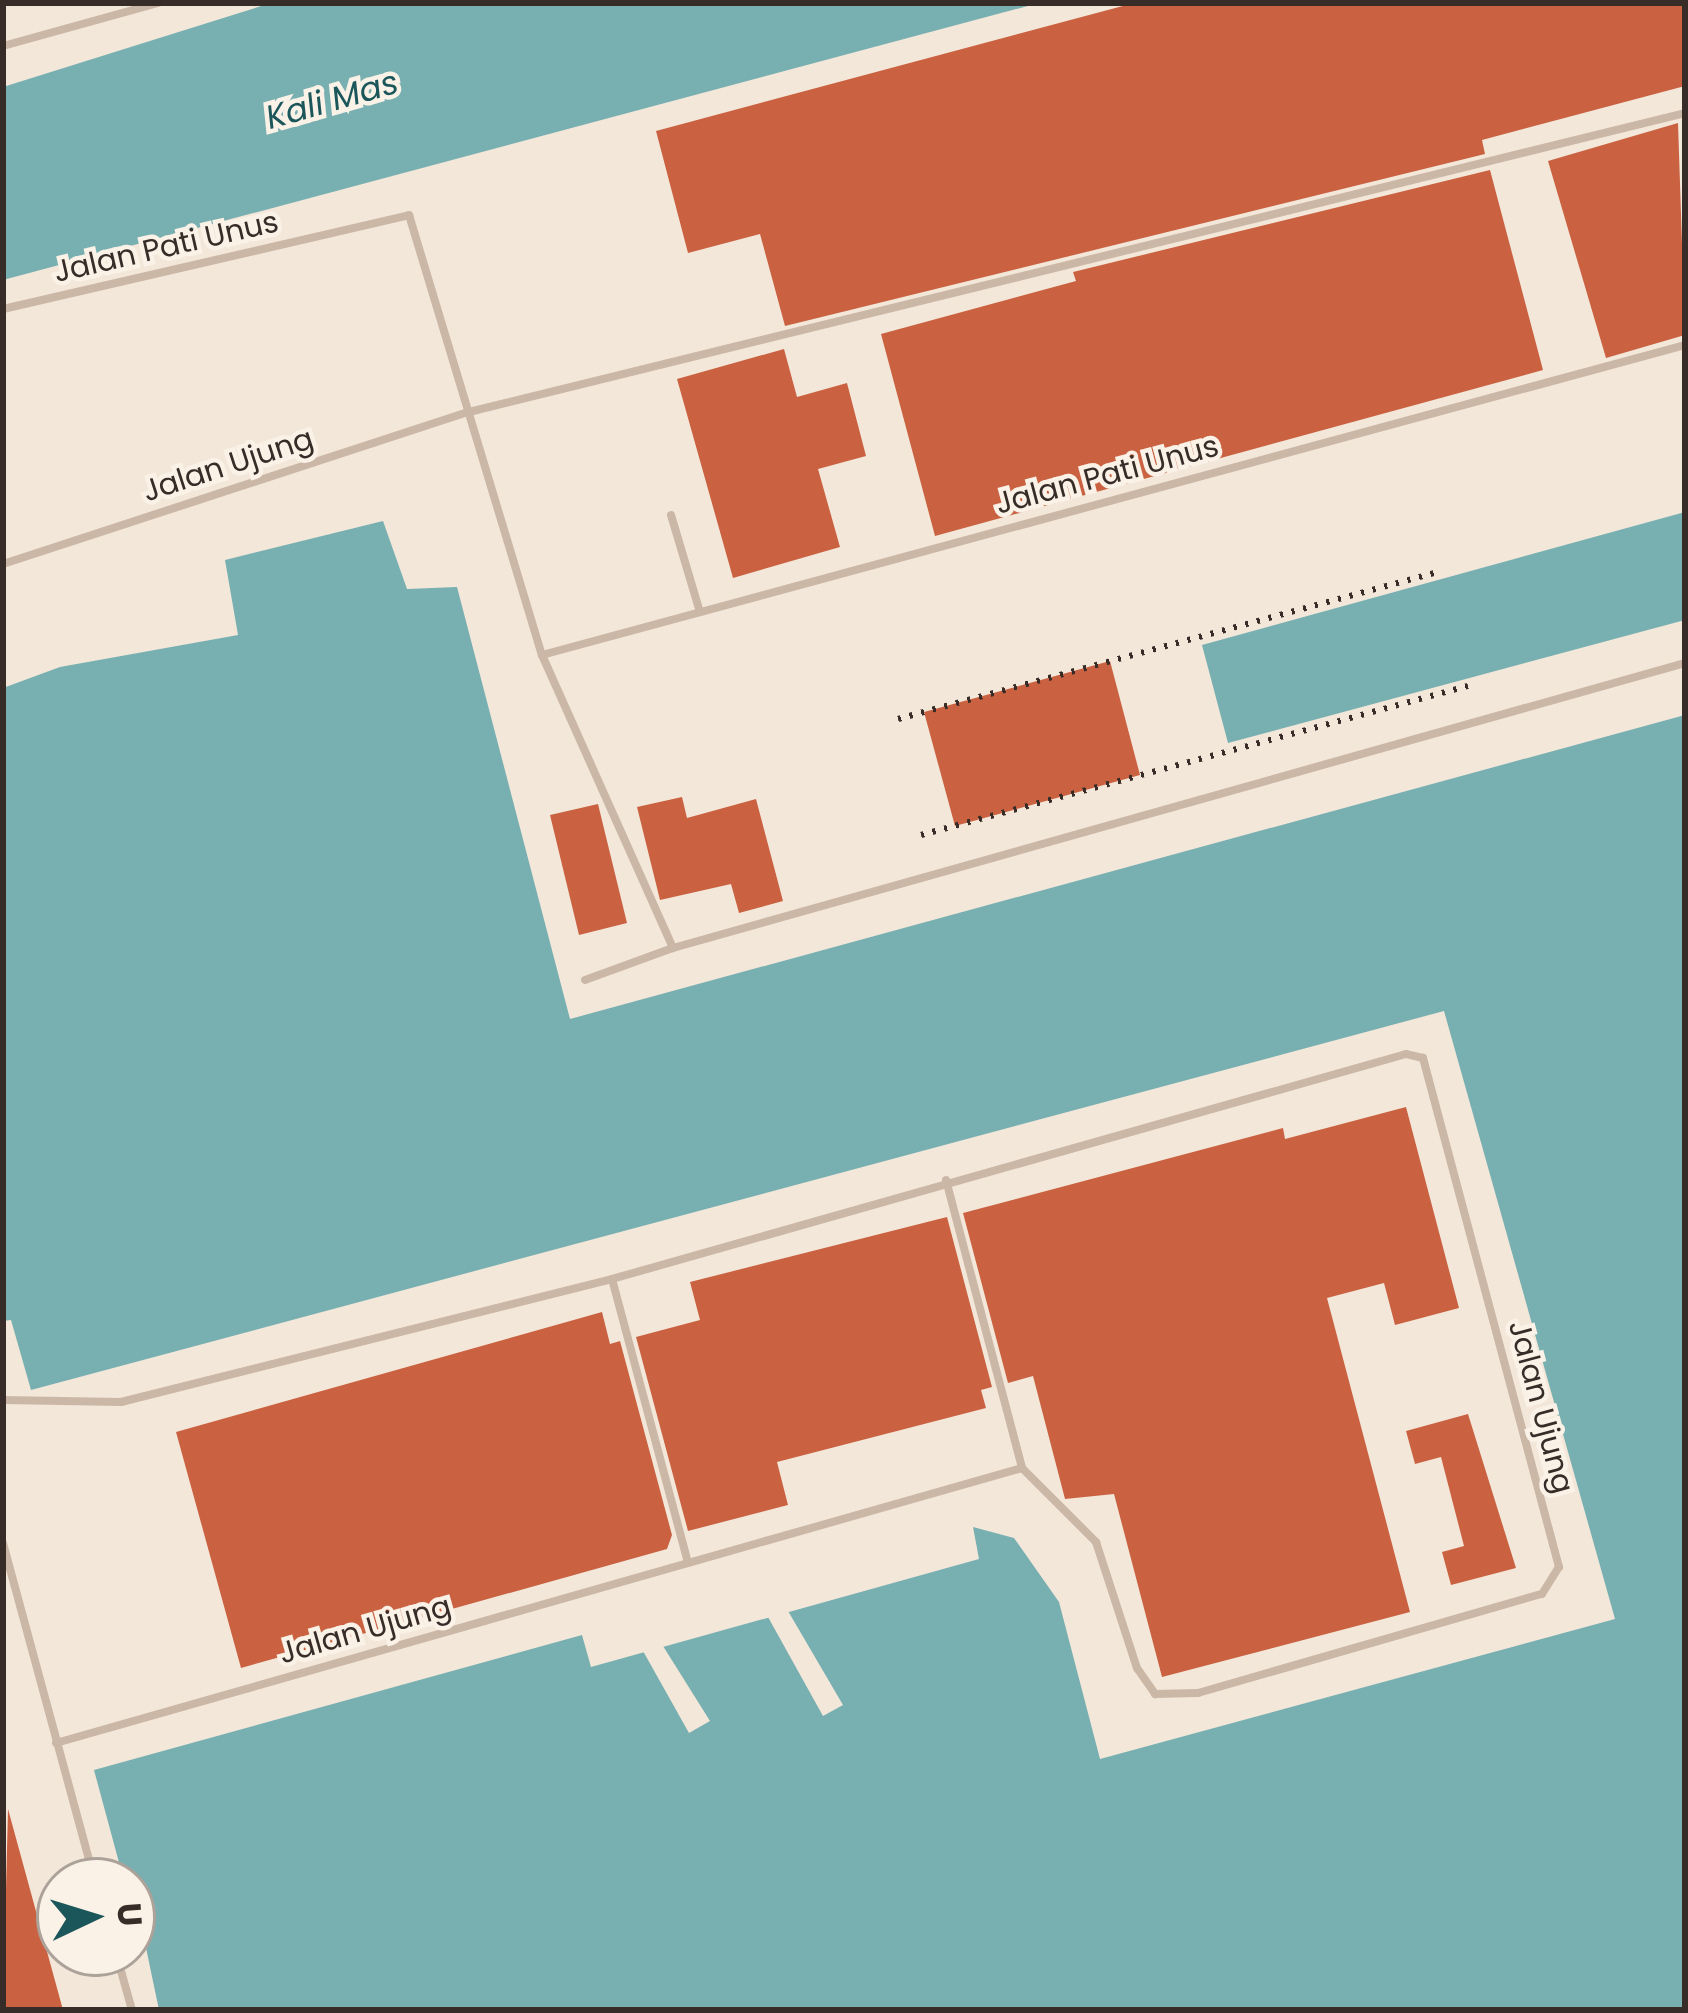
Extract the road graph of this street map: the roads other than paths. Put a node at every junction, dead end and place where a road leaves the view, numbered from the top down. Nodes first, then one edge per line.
1 (158, 3) edge
2 (3, 46) edge
3 (1685, 113) edge
4 (3, 309) edge
5 (1685, 345) edge
6 (469, 412) junction
7 (670, 515) dead end
8 (3, 564) edge
9 (699, 610) junction
10 (542, 655) junction
11 (1685, 663) edge
12 (673, 948) junction
13 (585, 980) dead end
14 (946, 1180) junction
15 (612, 1279) junction
16 (3, 1400) edge
17 (1022, 1468) junction
18 (3, 1543) edge
19 (688, 1563) junction
20 (56, 1743) junction
21 (88, 1857) edge
22 (123, 1977) edge
23 (132, 2010) edge

1 - 2 lane
3 - 6 lane, Jalan Ujung
4 - 6 lane, Jalan Pati Unus
5 - 9 lane, Jalan Pati Unus
6 - 8 lane, Jalan Ujung
6 - 10 lane
7 - 9 lane
9 - 10 lane, Jalan Pati Unus
10 - 12 lane
11 - 12 lane
12 - 13 lane
14 - 15 lane, Jalan Ujung
14 - 17 lane
14 - 17 lane, Jalan Ujung
15 - 16 lane, Jalan Ujung
15 - 19 lane
17 - 19 lane, Jalan Ujung
18 - 20 lane
19 - 20 lane, Jalan Ujung
20 - 21 lane
22 - 23 lane

